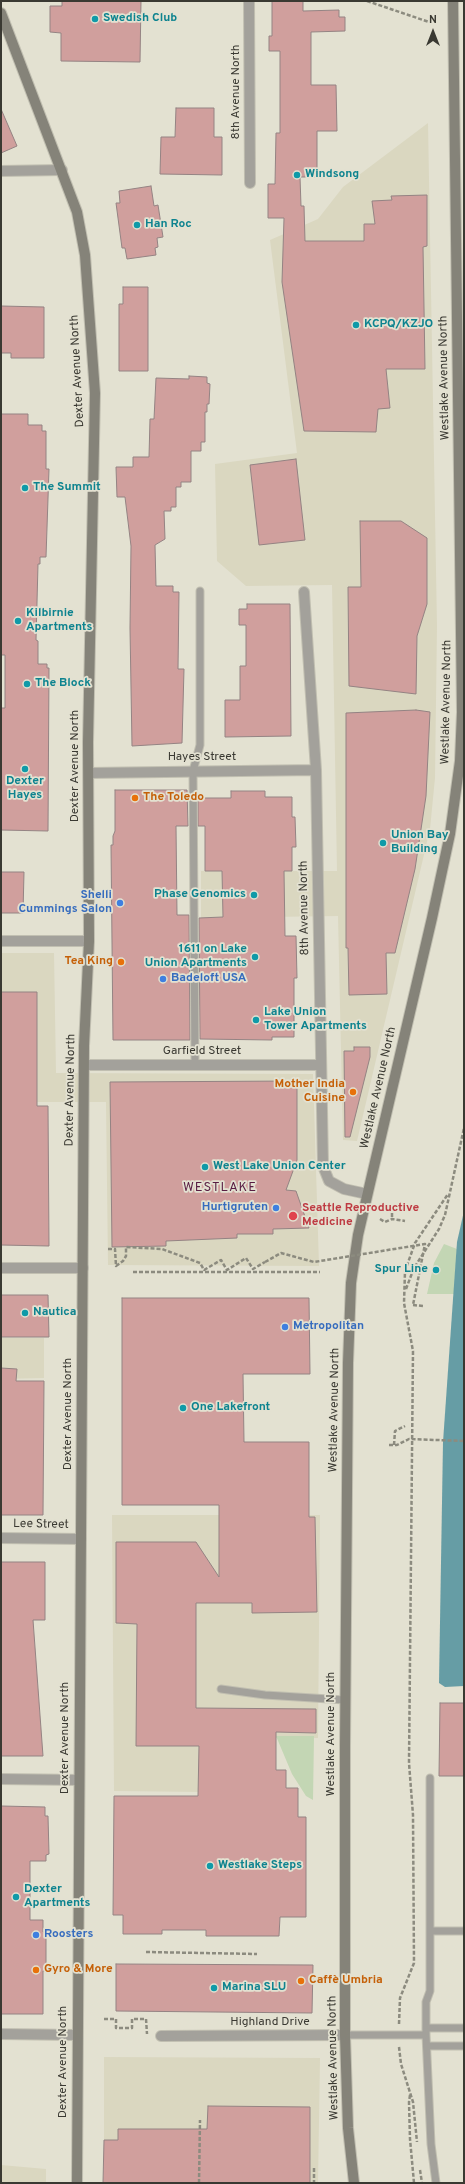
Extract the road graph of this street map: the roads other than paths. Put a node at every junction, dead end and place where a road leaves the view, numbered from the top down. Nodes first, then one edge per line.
1 (249, 1) edge
2 (452, 1) edge
3 (1, 13) edge
4 (62, 170) junction
5 (1, 171) edge
6 (250, 183) dead end
7 (200, 591) dead end
8 (304, 592) dead end
9 (316, 770) junction
10 (193, 771) junction
11 (89, 773) junction
12 (1, 941) edge
13 (89, 942) junction
14 (84, 1065) junction
15 (195, 1065) junction
16 (321, 1065) junction
17 (367, 1194) junction
18 (1, 1268) edge
19 (83, 1268) junction
20 (1, 1538) edge
21 (81, 1539) junction
22 (221, 1689) dead end
23 (345, 1700) junction
24 (430, 1778) dead end
25 (1, 1779) edge
26 (79, 1780) junction
27 (430, 1931) junction
28 (464, 1931) edge
29 (464, 2028) edge
30 (426, 2032) junction
31 (1, 2034) edge
32 (77, 2035) junction
33 (157, 2035) road end
34 (345, 2035) junction
35 (427, 2046) junction
36 (464, 2046) edge
37 (77, 2183) edge
38 (354, 2183) edge
39 (436, 2183) edge

1 - 6 street, 8th Avenue North
2 - 17 main road, Westlake Avenue North
3 - 4 main road, Dexter Avenue North
4 - 5 street
4 - 11 main road, Dexter Avenue North
7 - 10 lane
8 - 9 street, 8th Avenue North
9 - 10 street, Hayes Street
9 - 16 street, 8th Avenue North
10 - 11 street, Hayes Street
10 - 15 lane
11 - 13 main road, Dexter Avenue North
12 - 13 street
13 - 14 main road, Dexter Avenue North
14 - 15 street, Garfield Street
14 - 19 main road, Dexter Avenue North
15 - 16 street, Garfield Street
16 - 17 street, 8th Avenue North
17 - 23 main road, Westlake Avenue North
18 - 19 street
19 - 21 main road, Dexter Avenue North
20 - 21 street, Lee Street
21 - 26 main road, Dexter Avenue North
22 - 23 lane
23 - 34 main road, Westlake Avenue North
24 - 27 lane
25 - 26 street
26 - 32 main road, Dexter Avenue North
27 - 28 lane
27 - 30 lane
29 - 30 lane, Highland Drive
30 - 34 lane, Highland Drive
30 - 35 lane
31 - 32 street
32 - 37 main road, Dexter Avenue North
33 - 34 street, Highland Drive
34 - 38 main road, Westlake Avenue North
35 - 36 lane
35 - 39 lane

